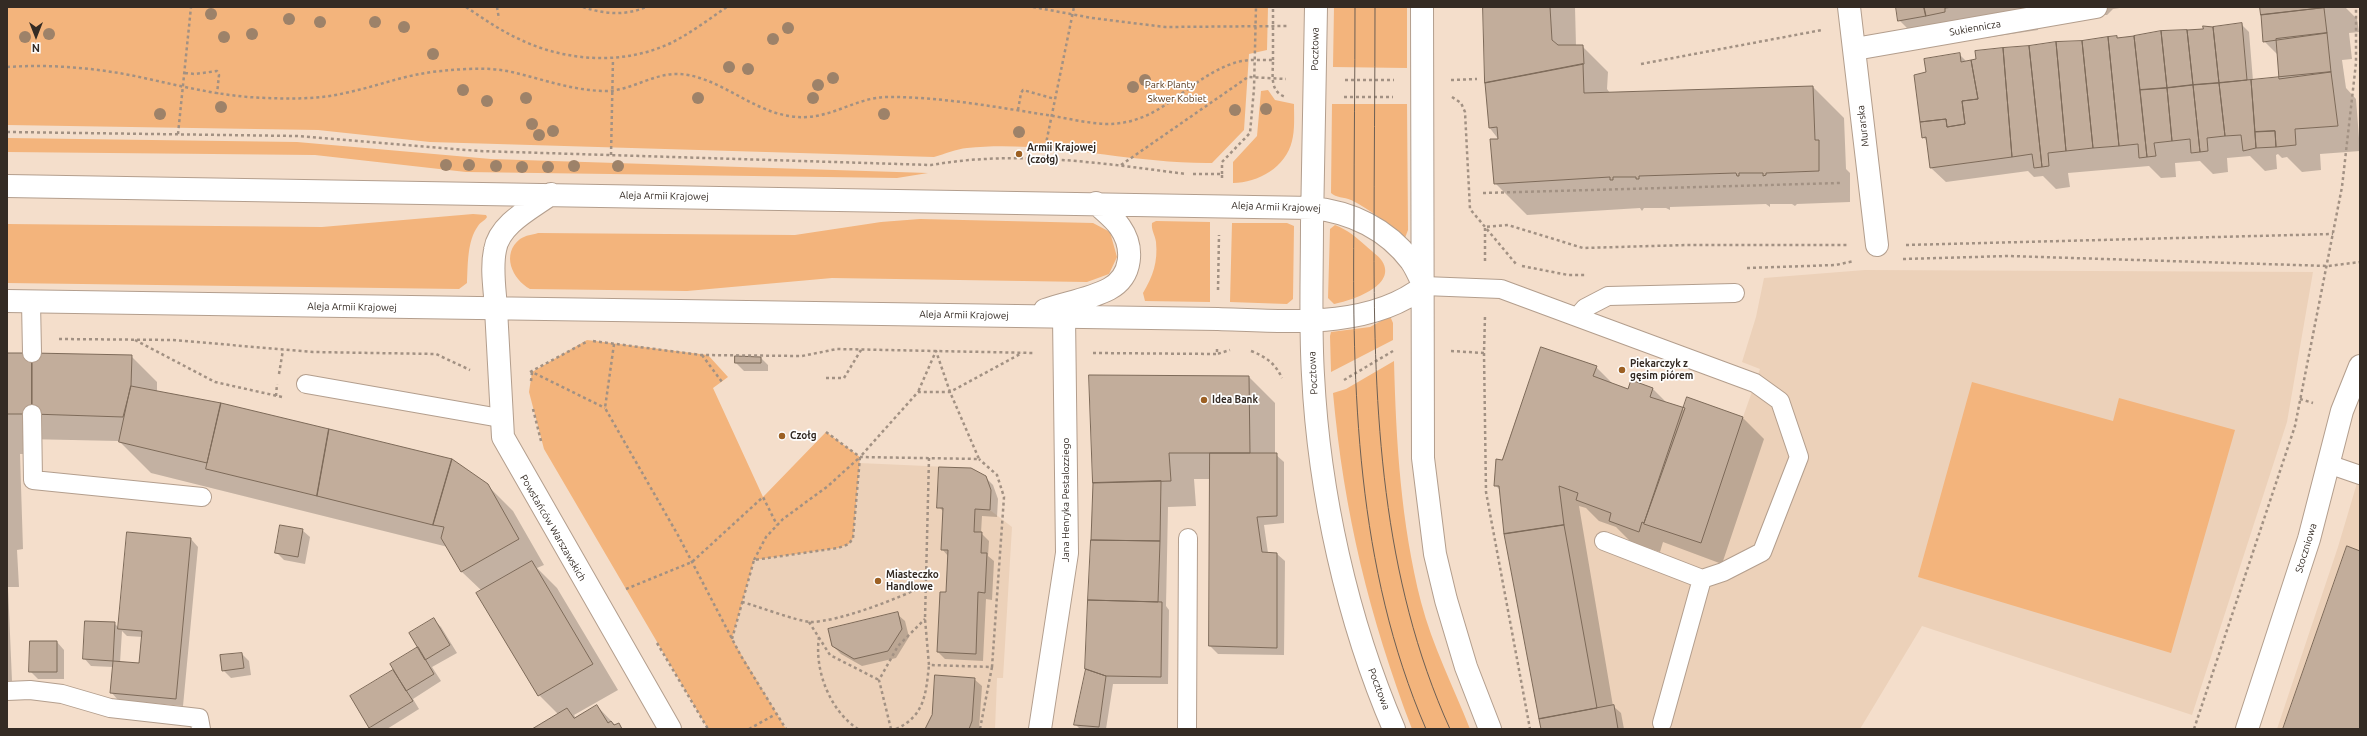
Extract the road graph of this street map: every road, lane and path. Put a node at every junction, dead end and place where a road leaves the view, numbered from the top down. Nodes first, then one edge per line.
1 (191, 7) edge
2 (466, 7) edge
3 (498, 7) edge
4 (583, 7) edge
5 (646, 7) edge
6 (727, 7) edge
7 (1033, 7) edge
8 (1074, 7) edge
9 (1256, 7) edge
10 (1273, 7) edge
11 (1316, 7) edge
12 (1422, 7) edge
13 (2096, 7) edge
14 (2356, 7) edge
15 (1072, 14) junction
16 (1850, 16) edge
17 (499, 19) dead end
18 (1255, 27) junction
19 (1273, 27) junction
20 (1288, 34) dead end
21 (1854, 49) junction
22 (613, 59) junction
23 (1255, 60) junction
24 (1273, 60) junction
25 (1641, 64) dead end
26 (7, 67) edge
27 (1288, 71) dead end
28 (185, 73) junction
29 (1254, 77) junction
30 (1273, 78) junction
31 (1288, 79) junction
32 (182, 87) junction
33 (1314, 89) junction
34 (612, 91) junction
35 (217, 94) junction
36 (1423, 97) junction
37 (1055, 99) junction
38 (1018, 110) junction
39 (1052, 116) junction
40 (178, 134) dead end
41 (611, 155) dead end
42 (1043, 158) dead end
43 (1120, 165) dead end
44 (1222, 174) dead end
45 (1870, 182) junction
46 (7, 186) edge
47 (1483, 193) dead end
48 (550, 194) junction
49 (1096, 203) junction
50 (1313, 208) junction
51 (1877, 245) dead end
52 (1899, 259) dead end
53 (1860, 260) dead end
54 (2360, 262) edge
55 (2328, 266) junction
56 (1742, 269) dead end
57 (1592, 274) dead end
58 (1424, 286) junction
59 (1735, 293) dead end
60 (7, 301) edge
61 (31, 302) junction
62 (496, 309) junction
63 (1028, 316) junction
64 (1064, 316) junction
65 (1578, 316) junction
66 (1311, 322) junction
67 (135, 340) junction
68 (614, 344) junction
69 (32, 346) joint
70 (862, 350) junction
71 (936, 351) junction
72 (1023, 352) junction
73 (1484, 352) dead end
74 (1065, 353) junction
75 (1217, 354) dead end
76 (701, 355) junction
77 (2360, 366) edge
78 (532, 372) junction
79 (499, 374) junction
80 (826, 378) dead end
81 (722, 382) dead end
82 (306, 384) dead end
83 (530, 386) dead end
84 (918, 392) junction
85 (950, 392) junction
86 (288, 399) dead end
87 (532, 406) dead end
88 (605, 408) junction
89 (32, 414) dead end
90 (500, 418) junction
91 (826, 432) dead end
92 (541, 442) dead end
93 (860, 457) junction
94 (929, 458) junction
95 (979, 459) junction
96 (2328, 464) junction
97 (2360, 475) edge
98 (202, 497) dead end
99 (777, 525) junction
100 (1188, 538) dead end
101 (1604, 541) dead end
102 (754, 560) junction
103 (692, 562) junction
104 (1702, 579) junction
105 (622, 583) dead end
106 (926, 585) junction
107 (626, 589) junction
108 (630, 596) dead end
109 (742, 602) junction
110 (925, 619) junction
111 (809, 622) junction
112 (653, 636) dead end
113 (819, 637) junction
114 (732, 639) junction
115 (929, 665) junction
116 (992, 667) junction
117 (879, 680) junction
118 (7, 691) edge
119 (776, 714) junction
120 (1662, 723) dead end
121 (201, 729) edge
122 (670, 729) edge
123 (708, 729) edge
124 (749, 729) edge
125 (786, 729) edge
126 (858, 729) edge
127 (891, 729) edge
128 (896, 729) edge
129 (980, 729) edge
130 (1040, 729) edge
131 (1188, 729) edge
132 (1394, 729) edge
133 (1490, 729) edge
134 (1530, 729) edge
135 (2194, 729) edge
136 (2247, 729) edge

1 - 28 path
2 - 22 path
3 - 17 path
4 - 5 path
6 - 22 path
7 - 15 path
8 - 15 path
9 - 18 path
10 - 19 path
11 - 33 street, Pocztowa
12 - 36 street
13 - 21 street, Sukiennicza
14 - 55 path
15 - 18 path
15 - 37 path
16 - 21 street, Murarska
16 - 25 path
18 - 19 path
18 - 23 path
19 - 20 path
19 - 24 path
21 - 45 street, Murarska
22 - 34 path
23 - 24 path
23 - 29 path
23 - 39 path
24 - 30 path
26 - 32 path
27 - 31 path
28 - 32 path
28 - 35 path
29 - 30 path
29 - 43 path
29 - 44 path
30 - 31 path
30 - 33 path
31 - 33 path
32 - 35 path
32 - 40 path
33 - 36 path
33 - 50 street, Pocztowa
34 - 35 path
34 - 38 path
34 - 41 path
36 - 57 path
36 - 58 street
37 - 38 path
37 - 39 path
38 - 39 path
39 - 42 path
45 - 47 path
45 - 51 street, Murarska
46 - 48 street, Aleja Armii Krajowej
48 - 49 street, Aleja Armii Krajowej
48 - 62 street, Powstańców Warszawskich
49 - 50 street, Aleja Armii Krajowej
49 - 63 street
50 - 58 street, Aleja Armii Krajowej
50 - 66 street, Pocztowa
52 - 55 path
53 - 56 path
54 - 55 path
55 - 135 path
58 - 65 lane
58 - 66 street, Aleja Armii Krajowej
58 - 133 street
59 - 65 lane
60 - 61 street, Aleja Armii Krajowej
61 - 62 street, Aleja Armii Krajowej
61 - 69 lane
62 - 63 street, Aleja Armii Krajowej
62 - 79 street, Powstańców Warszawskich
63 - 64 street, Aleja Armii Krajowej
64 - 66 street, Aleja Armii Krajowej
64 - 74 street, Jana Henryka Pestalozziego
65 - 104 lane
66 - 132 street, Pocztowa
67 - 69 path
67 - 79 path
67 - 86 path
68 - 76 path
68 - 78 path
68 - 88 path
70 - 71 path
70 - 76 path
70 - 80 path
71 - 72 path
71 - 84 path
71 - 85 path
72 - 74 path
72 - 85 path
73 - 134 path
74 - 75 path
74 - 130 street, Jana Henryka Pestalozziego
76 - 81 path
77 - 96 street, Stoczniowa
78 - 79 path
78 - 83 path
78 - 88 path
79 - 90 street, Powstańców Warszawskich
82 - 90 lane
84 - 85 path
84 - 93 path
85 - 95 path
87 - 92 path
88 - 103 path
89 - 98 lane
90 - 122 street, Powstańców Warszawskich
91 - 93 path
93 - 94 path
93 - 99 path
93 - 102 path
94 - 95 path
94 - 106 path
95 - 116 path
96 - 97 lane
96 - 136 street, Stoczniowa
99 - 102 path
99 - 103 path
100 - 131 lane
101 - 104 lane
102 - 109 path
103 - 107 path
103 - 114 path
104 - 120 lane
105 - 107 path
106 - 110 path
106 - 111 path
107 - 108 path
109 - 111 path
109 - 114 path
110 - 115 path
110 - 117 path
111 - 113 path
112 - 123 path
113 - 117 path
113 - 126 path
114 - 119 path
115 - 116 path
115 - 128 path
116 - 129 path
117 - 127 path
118 - 121 lane
119 - 124 path
119 - 125 path

